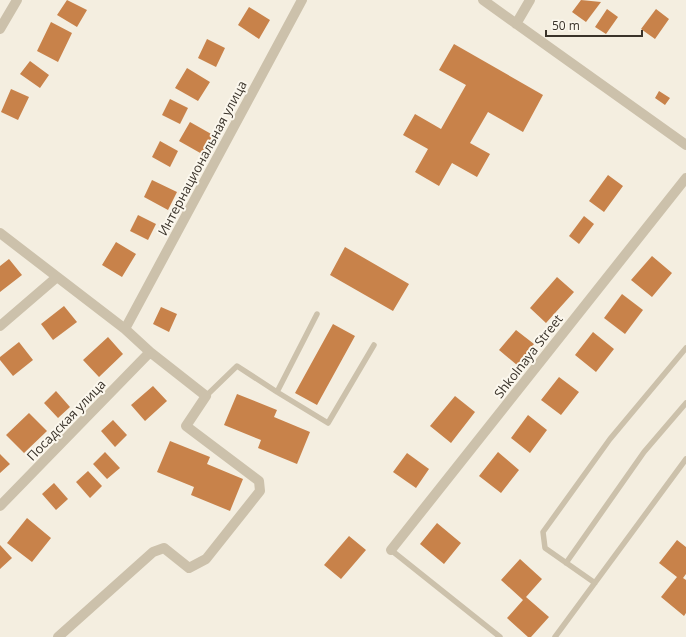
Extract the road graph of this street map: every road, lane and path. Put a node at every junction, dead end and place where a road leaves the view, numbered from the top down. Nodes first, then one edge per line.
1 (18, 0) edge
2 (302, 0) edge
3 (483, 0) edge
4 (530, 0) edge
5 (516, 24) junction
6 (0, 29) edge
7 (686, 145) edge
8 (686, 178) edge
9 (0, 233) edge
10 (57, 277) junction
11 (317, 314) dead end
12 (0, 326) edge
13 (125, 329) junction
14 (374, 345) dead end
15 (686, 348) edge
16 (150, 352) junction
17 (277, 392) junction
18 (206, 396) junction
19 (686, 404) edge
20 (686, 459) edge
21 (0, 506) edge
22 (391, 550) joint
23 (566, 563) junction
24 (595, 584) junction
25 (58, 637) edge
26 (500, 637) edge
27 (555, 637) edge

1 - 6 street
2 - 13 street, Интернациональная улица
3 - 5 street
4 - 5 street
5 - 7 street
8 - 22 street, Shkolnaya Street
9 - 10 street
10 - 12 street
10 - 13 street
11 - 17 lane
13 - 16 street
14 - 17 lane
15 - 23 lane
16 - 18 street
16 - 21 street, Посадская улица
17 - 18 lane
18 - 25 street
19 - 23 lane
20 - 24 lane
22 - 26 lane
23 - 24 lane
24 - 27 lane

